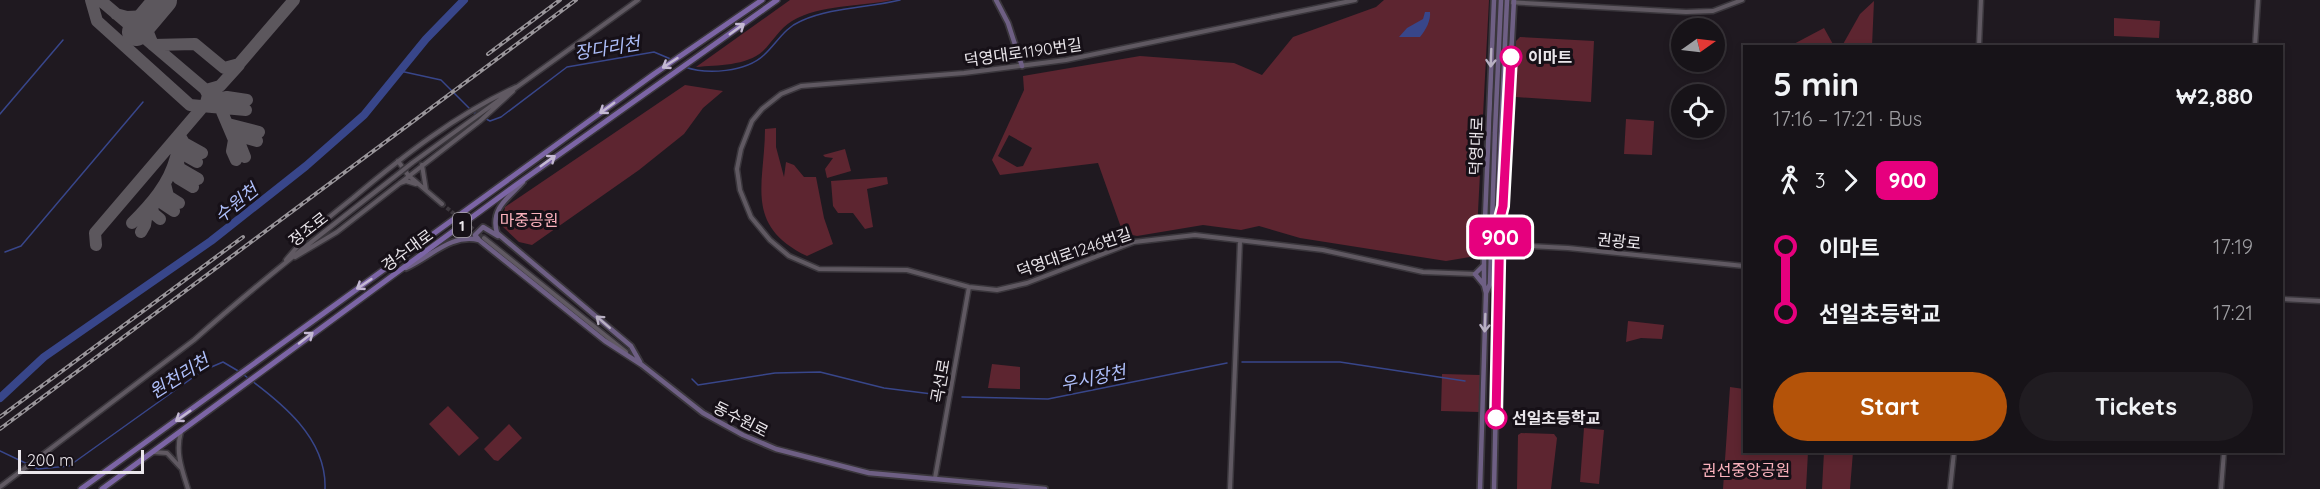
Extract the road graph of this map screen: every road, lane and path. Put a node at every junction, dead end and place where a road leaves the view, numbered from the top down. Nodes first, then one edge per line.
1 (638, 0) edge
2 (762, 0) edge
3 (777, 0) edge
4 (996, 0) edge
5 (1355, 0) edge
6 (1501, 0) edge
7 (1507, 0) edge
8 (1742, 0) edge
9 (1981, 0) edge
10 (2258, 0) edge
11 (1494, 1) edge
12 (1514, 1) edge
13 (1979, 45) edge
14 (2255, 45) edge
15 (1022, 66) junction
16 (516, 87) junction
17 (494, 106) junction
18 (1498, 132) junction
19 (398, 160) junction
20 (422, 165) junction
21 (737, 169) joint
22 (531, 174) junction
23 (408, 176) junction
24 (397, 184) junction
25 (420, 185) junction
26 (426, 190) junction
27 (442, 204) tunnel mouth
28 (1500, 218) junction
29 (482, 239) junction
30 (503, 240) junction
31 (1240, 241) junction
32 (1490, 244) junction
33 (1500, 244) junction
34 (281, 265) junction
35 (1484, 265) junction
36 (1743, 266) edge
37 (406, 268) junction
38 (1475, 274) junction
39 (1484, 285) junction
40 (969, 287) junction
41 (1486, 293) junction
42 (2283, 299) edge
43 (2320, 301) edge
44 (642, 365) junction
45 (181, 432) junction
46 (153, 452) junction
47 (1954, 453) edge
48 (2224, 453) edge
49 (181, 468) junction
50 (935, 478) junction
51 (0, 486) edge
52 (81, 489) edge
53 (102, 489) edge
54 (188, 489) edge
55 (1045, 489) edge
56 (1230, 489) edge
57 (1480, 489) edge
58 (1494, 489) edge
59 (1950, 489) edge
60 (2221, 489) edge

1 - 16 street, 정조로
2 -> 52 main road, 경수대로 / 1
22 -> 3 main road, 경수대로 / 1
4 - 15 main road
5 - 15 street, 덕영대로1190번길
6 - 18 main road, bridge
7 - 18 main road, bridge
8 - 12 street
9 - 13 street
10 - 14 street
11 - 12 street
11 -> 35 main road, 덕영대로
12 - 28 main road, 덕영대로
15 - 21 street, 덕영대로1190번길
16 - 17 street, 정조로
16 - 19 street
17 - 20 street
17 - 34 street, 정조로, bridge
18 - 28 main road, 덕영대로
18 - 32 main road, 덕영대로
19 - 23 street
19 - 34 street
20 - 23 street
20 - 26 street
21 - 40 street, 덕영대로1246번길
22 - 30 main road
22 - 37 main road, 경수대로 / 1
23 - 24 street
23 - 25 street
24 - 25 street
24 - 34 street
25 - 26 street
26 - 27 street
28 - 33 main road, 덕영대로
29 - 30 main road
29 - 37 main road
29 - 44 main road
44 -> 30 main road
31 - 38 street, 덕영대로1246번길
31 - 40 street, 덕영대로1246번길
31 - 56 street
32 - 33 street, 권광로
32 - 41 main road, 덕영대로
33 - 36 street, 권광로
33 - 58 main road, 덕영대로
34 - 51 street, 정조로
35 - 38 main road
35 - 39 main road, 덕영대로
45 -> 37 main road, 경수대로 / 1
38 - 39 main road
39 - 41 main road, 덕영대로
40 - 50 street, 곡선로
41 -> 57 main road, 덕영대로
42 - 43 street
44 - 50 main road, 동수원로
45 - 46 main road, 경수대로 / 1
45 - 49 street
46 - 49 street
46 - 53 main road, 경수대로 / 1
47 - 59 street
48 - 60 street
49 - 54 street
50 - 55 main road, 동수원로

